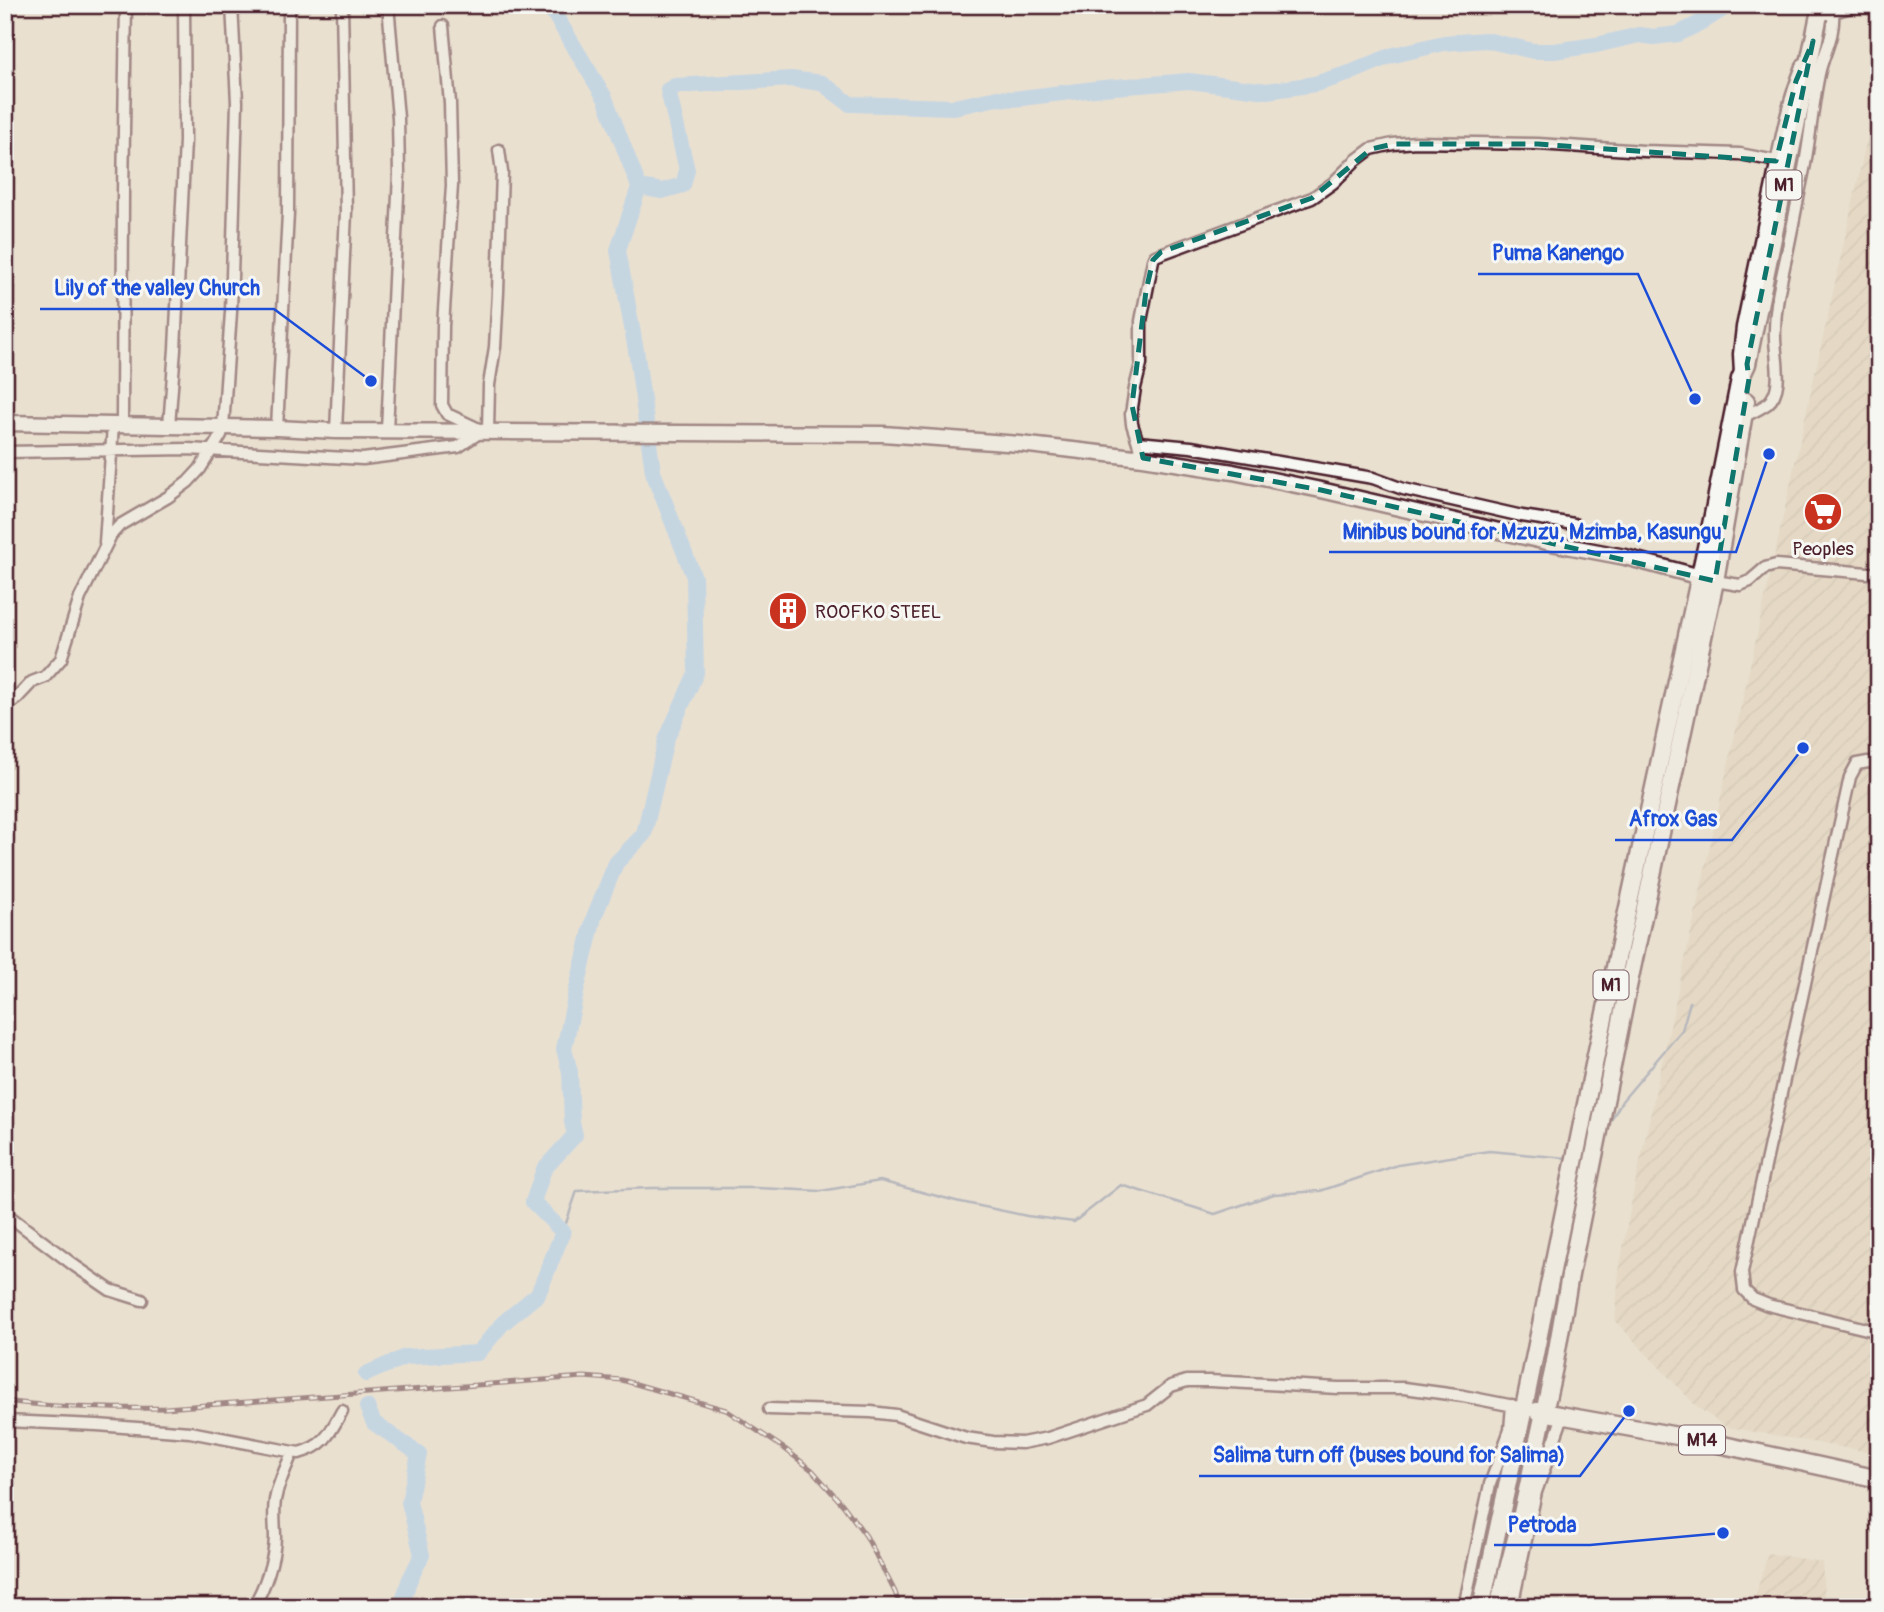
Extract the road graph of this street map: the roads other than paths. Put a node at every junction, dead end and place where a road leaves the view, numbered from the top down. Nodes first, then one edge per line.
1 (126, 5) edge
2 (184, 5) edge
3 (232, 5) edge
4 (289, 5) edge
5 (342, 5) edge
6 (388, 5) edge
7 (1857, 5) edge
8 (1824, 11) edge
9 (443, 26) dead end
10 (1814, 41) junction
11 (499, 150) dead end
12 (1776, 161) junction
13 (1743, 371) junction
14 (1743, 417) junction
15 (5, 423) edge
16 (118, 425) junction
17 (169, 426) junction
18 (223, 427) junction
19 (277, 428) junction
20 (336, 430) junction
21 (387, 430) junction
22 (486, 431) junction
23 (1138, 442) junction
24 (111, 450) junction
25 (209, 451) junction
26 (5, 452) edge
27 (1143, 458) junction
28 (1574, 524) dead end
29 (105, 546) junction
30 (1879, 574) edge
31 (1707, 579) junction
32 (5, 706) edge
33 (1879, 764) edge
34 (5, 1213) edge
35 (142, 1300) dead end
36 (1879, 1332) edge
37 (1518, 1407) junction
38 (769, 1409) dead end
39 (342, 1411) dead end
40 (1544, 1412) junction
41 (1563, 1416) junction
42 (5, 1421) edge
43 (292, 1452) junction
44 (1879, 1479) edge
45 (82, 1607) edge
46 (177, 1607) edge
47 (253, 1607) edge
48 (1464, 1607) edge
49 (1481, 1607) edge
50 (1498, 1607) edge
51 (1512, 1607) edge

1 - 16 street
2 - 17 street
3 - 18 street
4 - 19 street
5 - 20 street
6 - 21 street
7 - 8 street
8 - 10 highway, M1
8 - 14 street
9 - 22 street
10 - 12 street
10 - 13 highway, M1
11 - 22 street
12 - 13 street
12 - 23 street
13 - 14 highway, M1
13 - 31 highway, M1
14 - 31 highway, M1
15 - 16 main road
16 - 17 main road
16 - 24 street
17 - 18 main road
18 - 19 main road
18 - 25 street
19 - 20 main road
20 - 21 main road
21 - 22 main road
22 - 25 street
22 - 27 main road
23 - 27 street
23 - 28 street
24 - 25 street
24 - 26 street
24 - 29 street
25 - 29 street
27 - 31 main road
29 - 32 street
30 - 31 street
31 - 37 highway, M1
31 - 40 highway, M1
33 - 36 street
34 - 35 street
37 - 38 street
37 - 40 highway, M14
37 - 48 street
37 - 49 highway, M1
39 - 43 street
40 - 41 highway, M14
40 - 50 highway, M1
41 - 44 highway, M14
41 - 51 street
42 - 43 street
43 - 47 street
45 - 46 street

